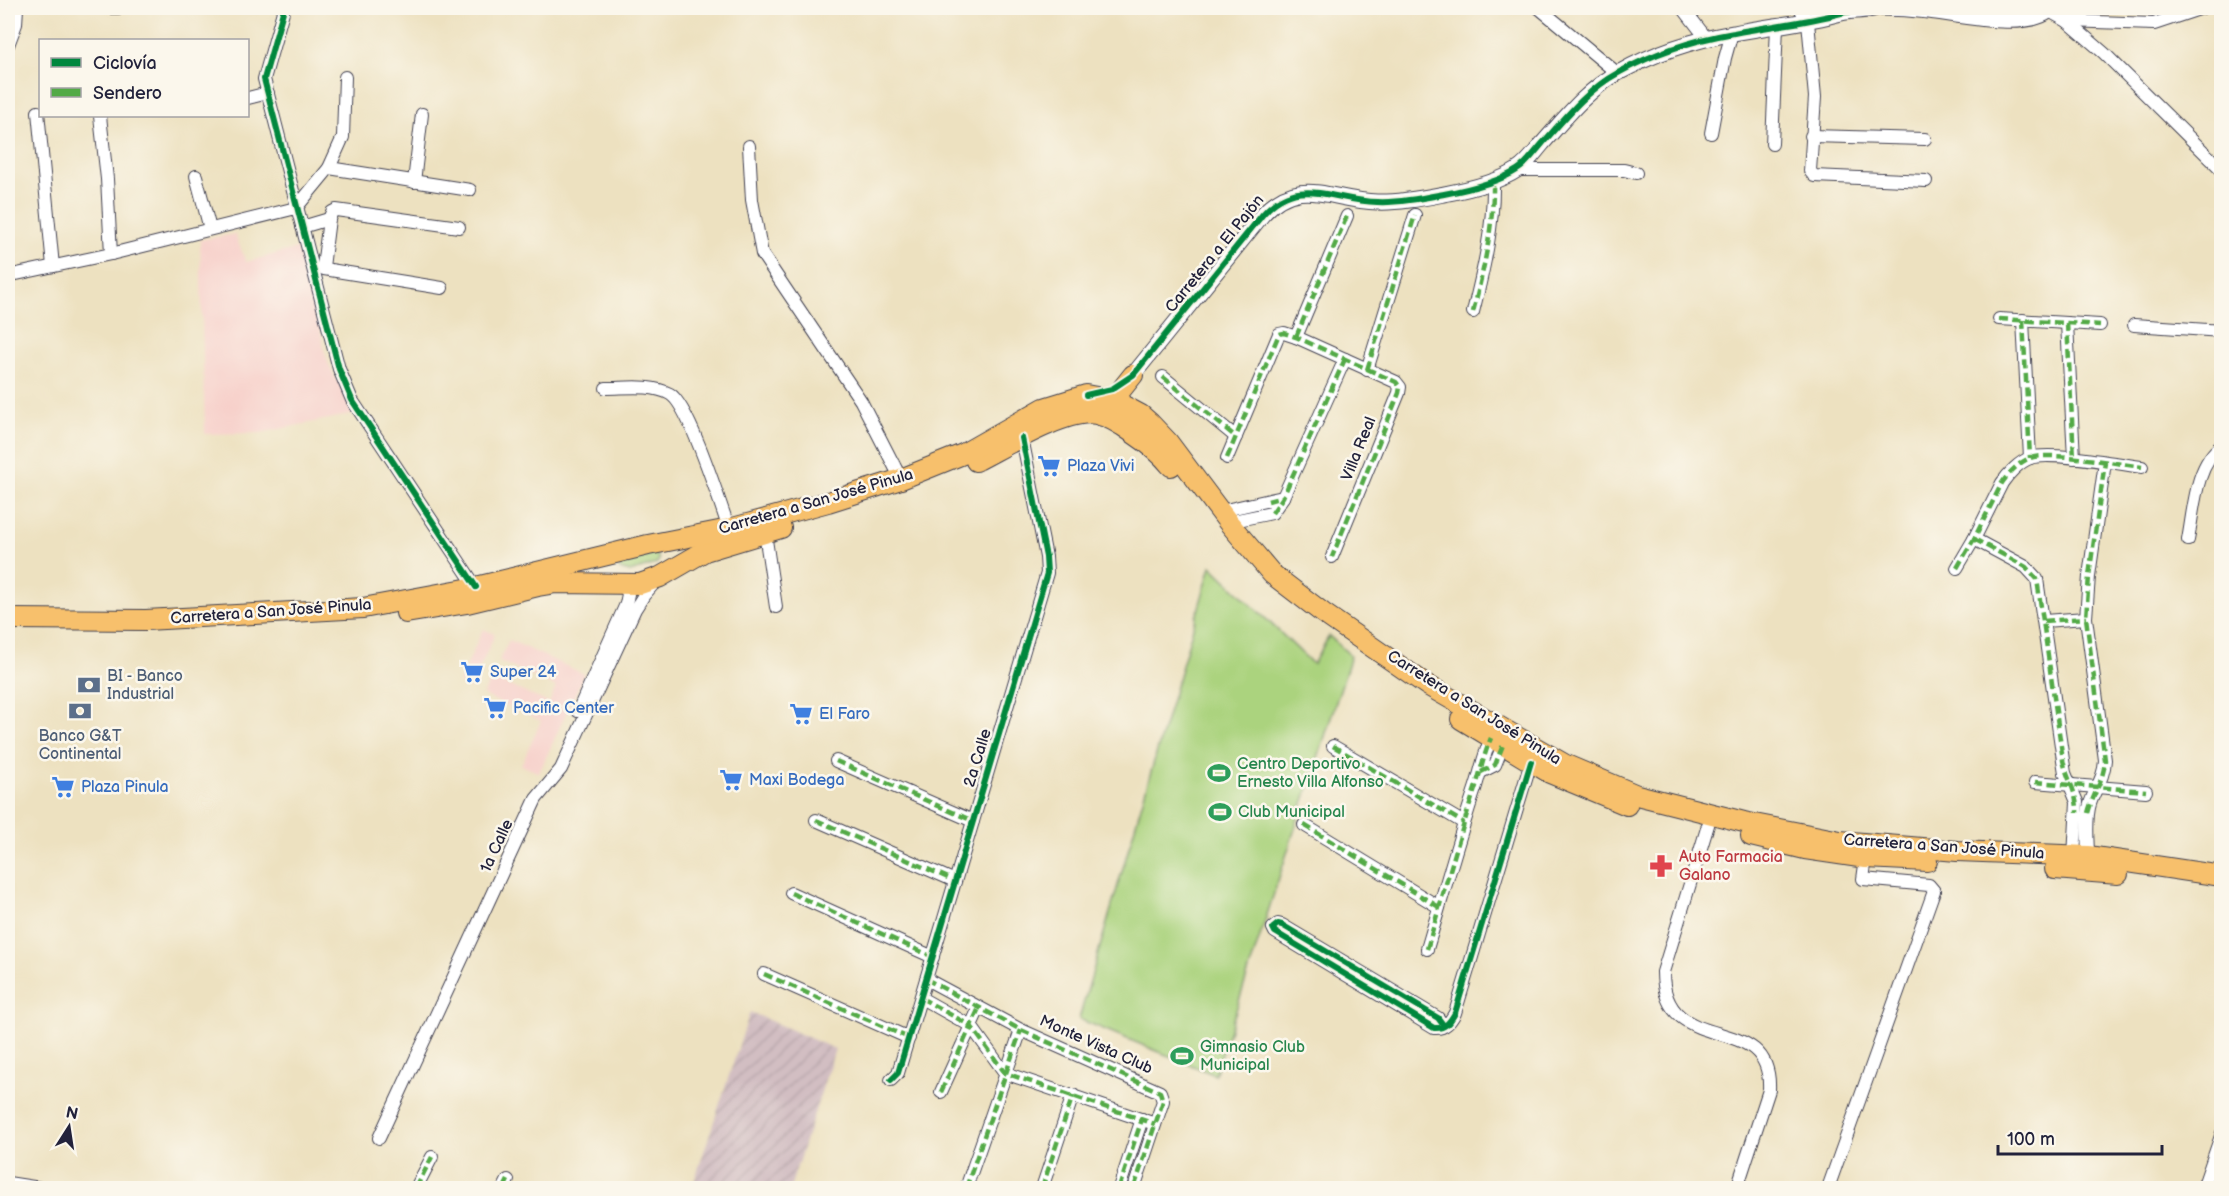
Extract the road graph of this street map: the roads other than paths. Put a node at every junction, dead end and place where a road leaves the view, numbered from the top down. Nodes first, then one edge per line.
1 (17, 8) edge
2 (106, 8) edge
3 (118, 8) edge
4 (284, 8) edge
5 (1683, 8) edge
6 (1800, 8) edge
7 (1876, 8) edge
8 (1881, 8) edge
9 (2202, 8) edge
10 (1927, 9) edge
11 (2051, 9) edge
12 (1546, 10) edge
13 (1845, 10) edge
14 (2067, 21) junction
15 (1808, 22) junction
16 (1777, 26) junction
17 (1732, 33) junction
18 (1707, 39) junction
19 (8, 45) edge
20 (1617, 73) junction
21 (345, 77) dead end
22 (268, 93) junction
23 (249, 98) edge
24 (38, 112) dead end
25 (422, 114) dead end
26 (100, 117) edge
27 (1711, 133) dead end
28 (1811, 136) junction
29 (1925, 139) dead end
30 (1772, 144) dead end
31 (749, 146) dead end
32 (329, 168) junction
33 (1518, 170) junction
34 (2222, 170) edge
35 (1636, 173) dead end
36 (196, 176) dead end
37 (1493, 180) junction
38 (1926, 181) dead end
39 (414, 182) junction
40 (470, 190) dead end
41 (296, 208) junction
42 (1415, 215) dead end
43 (1347, 216) dead end
44 (329, 225) junction
45 (459, 227) dead end
46 (210, 229) junction
47 (304, 232) junction
48 (111, 254) junction
49 (53, 266) junction
50 (12, 275) dead end
51 (442, 288) dead end
52 (1473, 312) dead end
53 (1999, 319) dead end
54 (2023, 320) junction
55 (2067, 323) junction
56 (2100, 325) dead end
57 (2134, 325) dead end
58 (2222, 331) edge
59 (1296, 337) junction
60 (1345, 359) junction
61 (1367, 370) junction
62 (1133, 377) junction
63 (1163, 377) dead end
64 (606, 388) dead end
65 (1086, 395) junction
66 (1113, 400) junction
67 (1141, 415) junction
68 (1043, 428) junction
69 (1013, 437) junction
70 (1236, 438) junction
71 (2222, 445) edge
72 (1227, 458) dead end
73 (2030, 458) junction
74 (2074, 458) junction
75 (2104, 462) junction
76 (2142, 467) dead end
77 (901, 479) junction
78 (1225, 516) junction
79 (729, 529) junction
80 (765, 533) junction
81 (1974, 539) junction
82 (2188, 540) dead end
83 (652, 544) junction
84 (616, 553) junction
85 (1332, 557) dead end
86 (1957, 568) dead end
87 (660, 577) junction
88 (624, 585) junction
89 (476, 587) junction
90 (776, 607) dead end
91 (390, 615) junction
92 (2086, 618) junction
93 (8, 619) edge
94 (2044, 621) junction
95 (8, 629) edge
96 (579, 711) dead end
97 (1334, 746) dead end
98 (1498, 746) junction
99 (836, 761) dead end
100 (1531, 762) junction
101 (1480, 772) junction
102 (2036, 782) dead end
103 (2070, 784) junction
104 (2098, 786) junction
105 (2146, 791) dead end
106 (816, 820) dead end
107 (973, 821) junction
108 (1464, 824) junction
109 (1304, 825) dead end
110 (1708, 825) junction
111 (2081, 856) junction
112 (1866, 858) junction
113 (2222, 876) edge
114 (950, 879) junction
115 (2222, 888) edge
116 (791, 893) dead end
117 (1439, 907) junction
118 (1427, 949) dead end
119 (927, 954) junction
120 (1331, 960) dead end
121 (764, 974) dead end
122 (926, 979) junction
123 (921, 998) junction
124 (979, 1008) junction
125 (971, 1026) junction
126 (1021, 1030) junction
127 (909, 1038) junction
128 (1005, 1073) junction
129 (891, 1080) dead end
130 (940, 1092) dead end
131 (1073, 1095) junction
132 (1142, 1119) junction
133 (1155, 1124) junction
134 (2222, 1133) edge
135 (379, 1138) dead end
136 (432, 1157) dead end
137 (2217, 1159) edge
138 (8, 1183) edge
139 (22, 1187) edge
140 (40, 1188) edge
141 (416, 1188) edge
142 (966, 1188) edge
143 (1042, 1188) edge
144 (1119, 1188) edge
145 (1134, 1188) edge
146 (1737, 1188) edge
147 (1828, 1188) edge
148 (2203, 1188) edge

1 - 19 street
2 - 3 street
4 - 22 street
5 - 18 street
6 - 15 street
7 - 13 street, Carretera a El Pajón
8 - 10 street
9 - 14 street
10 - 11 street
11 - 14 street
12 - 20 street
13 - 15 street, Carretera a El Pajón
14 - 34 street
15 - 16 street, Carretera a El Pajón
15 - 28 street
16 - 17 street, Carretera a El Pajón
16 - 30 street
17 - 18 street, Carretera a El Pajón
17 - 27 street
18 - 20 street, Carretera a El Pajón
20 - 33 street, Carretera a El Pajón
21 - 32 street
22 - 23 street
22 - 41 street
24 - 49 street
25 - 39 street
26 - 48 street
28 - 29 street
28 - 38 street
31 - 77 street
32 - 39 street
32 - 41 street
33 - 35 street
33 - 37 street, Carretera a El Pajón
36 - 46 street
37 - 52 street
37 - 62 street, Carretera a El Pajón
39 - 40 street
41 - 46 street
41 - 47 street
42 - 61 street
43 - 59 street
44 - 45 street
44 - 47 street
44 - 51 street
46 - 48 street
47 - 89 street
48 - 49 street
49 - 50 street
53 - 54 street
54 - 55 street
54 - 73 street
55 - 56 street
55 - 74 street
57 - 58 street
59 - 60 street, Villa Real
59 - 70 street
60 - 61 street, Villa Real
60 - 78 street
61 - 85 street, Villa Real
62 - 65 street, Carretera a El Pajón
62 - 66 main road
62 - 67 street
63 - 70 street
64 - 79 street
65 - 66 main road, Carretera a San José Pinula
65 - 69 main road, Carretera a San José Pinula
66 - 67 main road, Carretera a San José Pinula
66 - 68 main road
67 - 78 main road, Carretera a San José Pinula
68 - 69 main road, Carretera a San José Pinula
68 - 98 main road, Carretera a San José Pinula
69 - 77 main road, Carretera a San José Pinula
69 - 80 main road, Carretera a San José Pinula
69 - 107 street, 2a Calle
70 - 72 street
71 - 82 street
73 - 74 street
73 - 81 street
74 - 75 street
75 - 76 street
75 - 92 street
77 - 79 main road, Carretera a San José Pinula
78 - 111 main road, Carretera a San José Pinula
79 - 83 main road, Carretera a San José Pinula
80 - 87 main road, Carretera a San José Pinula
80 - 90 street
81 - 86 street
81 - 94 street
83 - 84 main road, Carretera a San José Pinula
83 - 87 main road
84 - 88 main road
84 - 89 main road, Carretera a San José Pinula
87 - 88 main road, Carretera a San José Pinula
87 - 135 street, 1a Calle
88 - 91 main road, Carretera a San José Pinula
88 - 96 street
89 - 91 main road
89 - 93 main road, Carretera a San José Pinula
91 - 95 main road, Carretera a San José Pinula
92 - 94 street
92 - 104 street
94 - 103 street
97 - 108 street
98 - 100 main road, Carretera a San José Pinula
98 - 101 street
98 - 101 street
99 - 107 street
100 - 110 main road, Carretera a San José Pinula
100 - 120 street
101 - 108 street
102 - 103 street
103 - 104 street
103 - 111 street
104 - 105 street
104 - 111 street
106 - 114 street
107 - 114 street, 2a Calle
108 - 117 street
109 - 117 street
110 - 112 main road, Carretera a San José Pinula
110 - 146 street
111 - 113 main road, Carretera a San José Pinula
112 - 115 main road, Carretera a San José Pinula
112 - 147 street
114 - 119 street, 2a Calle
116 - 119 street
117 - 118 street
119 - 122 street, 2a Calle
121 - 127 street
122 - 123 street, 2a Calle
122 - 124 street, Monte Vista Club
123 - 125 street
123 - 127 street, 2a Calle
124 - 125 street
124 - 126 street, Monte Vista Club
125 - 128 street
125 - 130 street
126 - 128 street, Monte Vista Club
126 - 133 street, Monte Vista Club
127 - 129 street, 2a Calle
128 - 131 street
128 - 142 street, Monte Vista Club
131 - 132 street
131 - 143 street
132 - 133 street
132 - 144 street
133 - 145 street, Monte Vista Club
134 - 137 street
136 - 141 street
137 - 148 street
138 - 139 street
139 - 140 street

